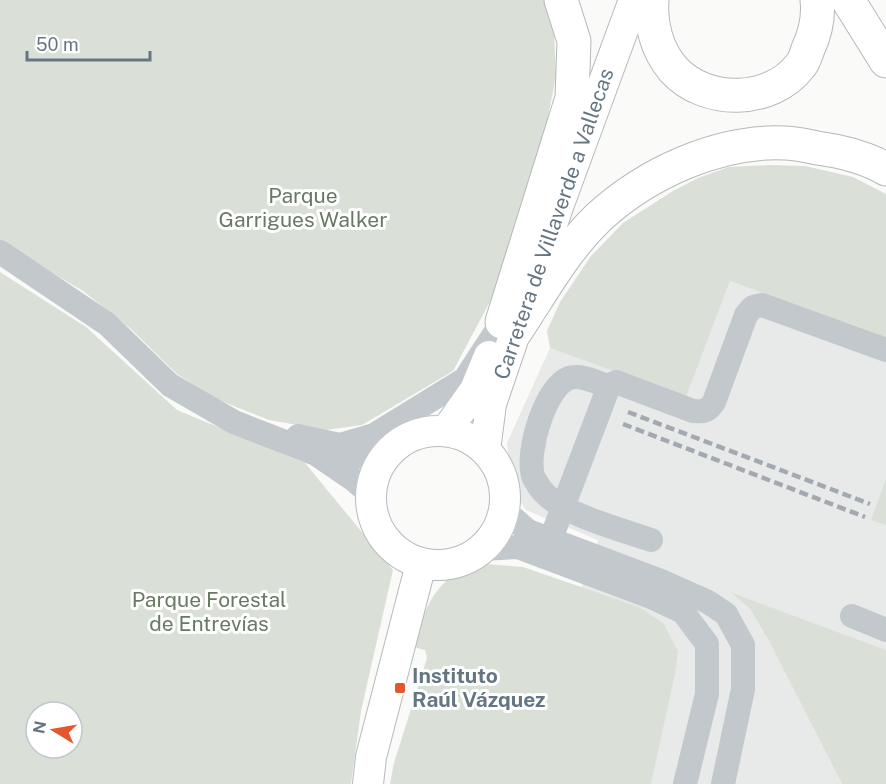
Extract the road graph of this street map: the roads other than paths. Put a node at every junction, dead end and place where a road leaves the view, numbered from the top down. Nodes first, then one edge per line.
1 (561, 0) edge
2 (621, 0) edge
3 (634, 0) edge
4 (652, 0) edge
5 (817, 0) edge
6 (848, 0) edge
7 (886, 62) edge
8 (886, 169) edge
9 (0, 252) edge
10 (509, 326) junction
11 (886, 350) edge
12 (609, 386) junction
13 (234, 422) junction
14 (446, 431) junction
15 (485, 450) junction
16 (316, 454) junction
17 (386, 455) junction
18 (371, 495) junction
19 (563, 508) junction
20 (505, 511) junction
21 (651, 540) dead end
22 (483, 549) junction
23 (547, 549) junction
24 (421, 564) junction
25 (852, 616) dead end
26 (886, 630) edge
27 (368, 784) edge
28 (685, 784) edge
29 (723, 784) edge

1 - 10 highway
2 - 10 main road, Carretera de Villaverde a Vallecas
3 - 10 main road, Carretera de Villaverde a Vallecas
4 - 5 highway
6 - 7 highway
8 - 10 highway
9 - 13 street
10 - 13 street
10 - 14 main road, Carretera de Villaverde a Vallecas
10 - 15 main road, Carretera de Villaverde a Vallecas
11 - 12 street
12 - 19 street
12 - 19 street
13 - 16 street
14 - 15 main road
14 - 17 main road
15 - 20 main road
16 - 17 street
16 - 18 street
17 - 18 main road
18 - 24 main road
19 - 21 street
19 - 23 street
20 - 22 main road
20 - 23 street
22 - 23 street
22 - 24 main road
23 - 28 street
23 - 29 street
24 - 27 main road
25 - 26 street

